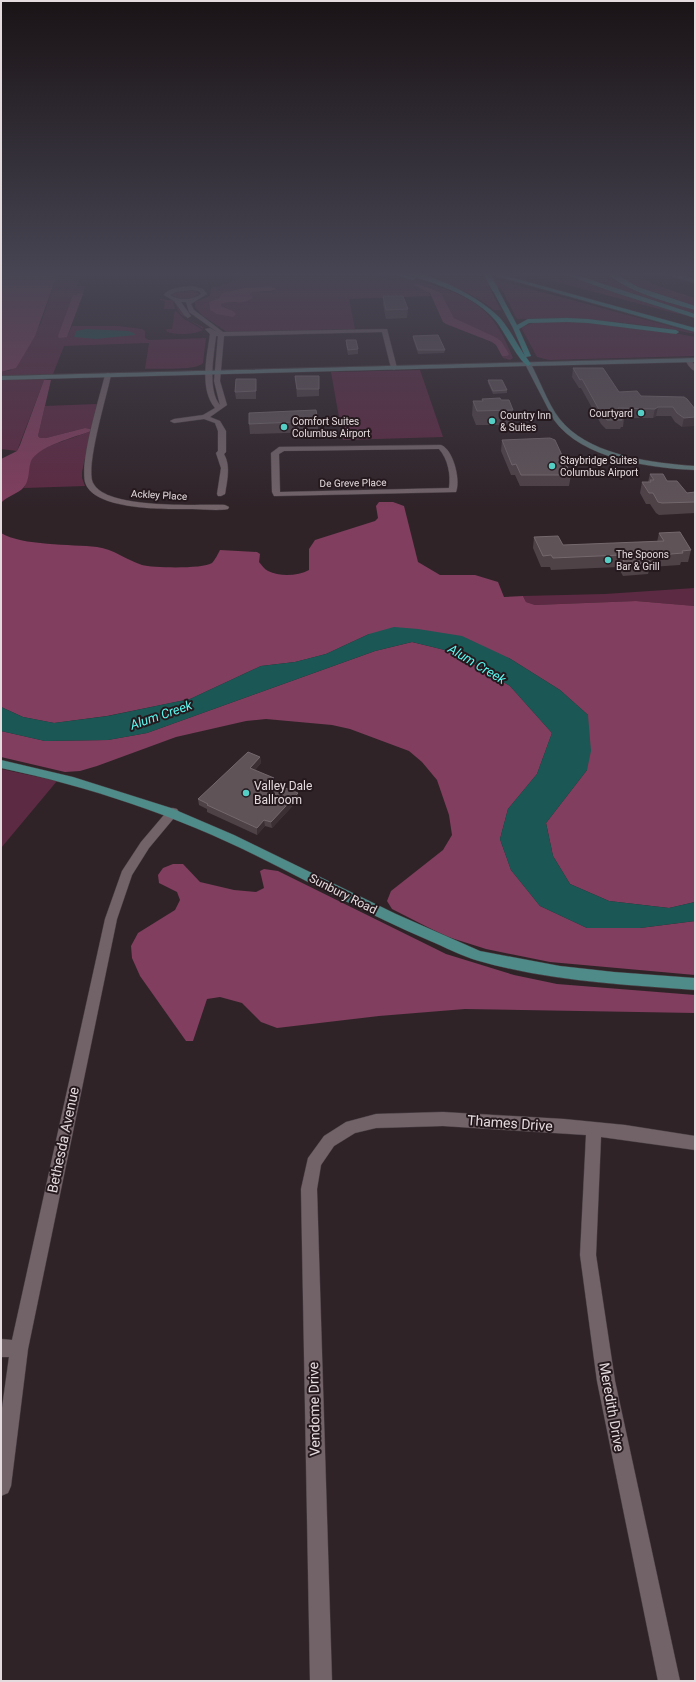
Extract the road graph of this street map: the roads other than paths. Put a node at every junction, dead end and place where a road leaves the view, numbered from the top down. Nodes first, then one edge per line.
1 (211, 350) edge
2 (220, 350) edge
3 (390, 350) edge
4 (518, 350) edge
5 (526, 350) edge
6 (692, 360) edge
7 (528, 364) junction
8 (394, 368) junction
9 (695, 369) edge
10 (210, 372) junction
11 (219, 372) junction
12 (108, 375) junction
13 (1, 378) edge
14 (219, 408) junction
15 (205, 417) junction
16 (174, 422) dead end
17 (695, 468) edge
18 (453, 490) joint
19 (221, 494) dead end
20 (225, 507) dead end
21 (1, 764) edge
22 (173, 812) junction
23 (695, 984) edge
24 (594, 1130) junction
25 (329, 1141) joint
26 (695, 1143) edge
27 (1, 1348) edge
28 (19, 1348) junction
29 (1, 1486) edge
30 (321, 1681) edge
31 (669, 1681) edge

1 - 10 street
2 - 11 street
3 - 8 street
4 - 7 highway
5 - 7 highway
6 - 7 main road
6 - 9 street
7 - 8 main road
7 - 17 main road
8 - 11 main road
10 - 11 main road
10 - 12 main road
10 - 14 street
11 - 14 street
12 - 13 main road
12 - 20 street, Ackley Place
14 - 15 street
15 - 16 street
15 - 19 street
18 - 18 street, De Greve Place
21 - 22 main road, Sunbury Road
22 - 23 main road, Sunbury Road
22 - 28 street, Bethesda Avenue
24 - 25 street, Thames Drive
24 - 26 street, Thames Drive
24 - 31 street, Meredith Drive
25 - 30 street, Vendome Drive
27 - 28 street
28 - 29 street, Bethesda Avenue

